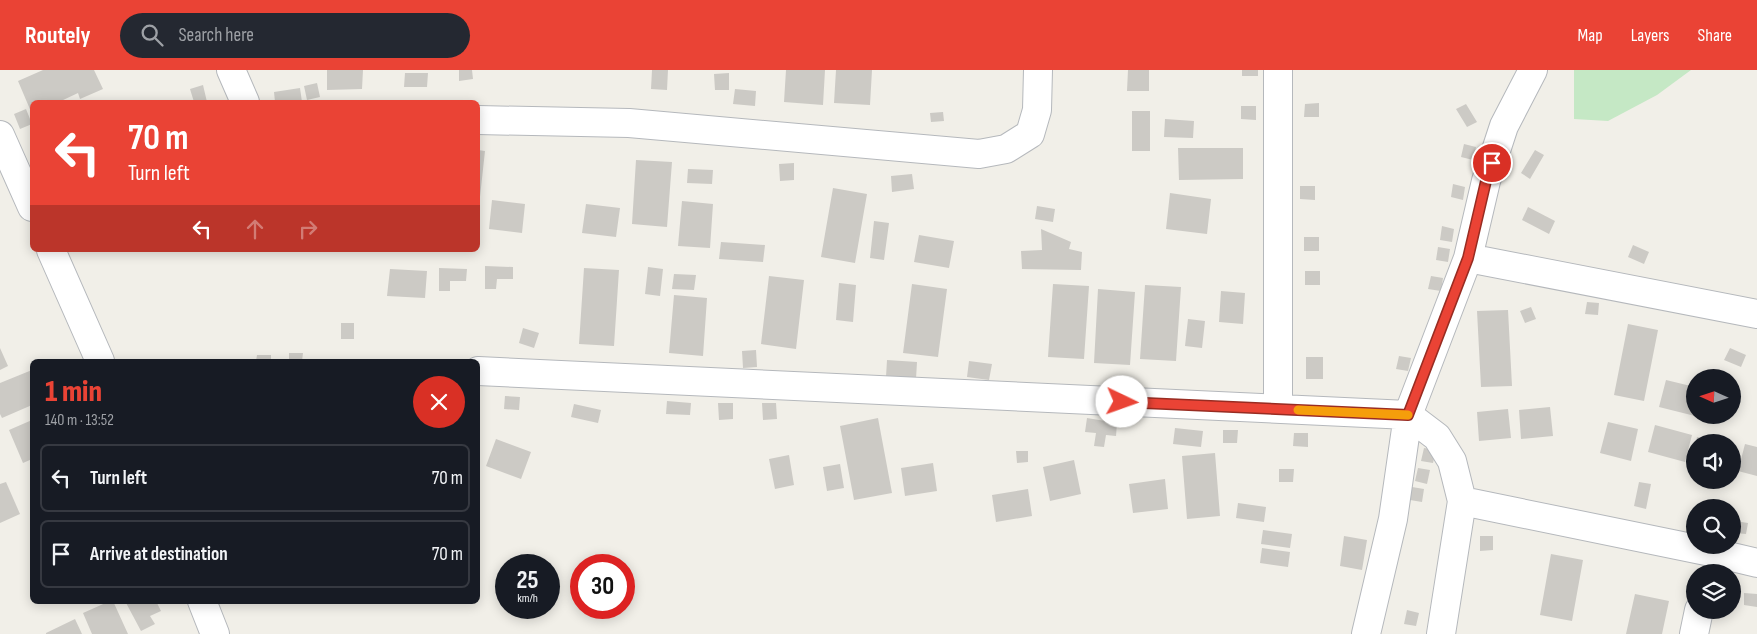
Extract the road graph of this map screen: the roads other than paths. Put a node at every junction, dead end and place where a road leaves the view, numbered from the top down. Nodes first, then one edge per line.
1 (231, 70) edge
2 (1038, 70) edge
3 (1278, 70) edge
4 (1533, 70) edge
5 (244, 100) edge
6 (480, 120) edge
7 (0, 135) edge
8 (30, 202) edge
9 (52, 252) edge
10 (1468, 258) junction
11 (1757, 314) edge
12 (99, 359) edge
13 (480, 371) edge
14 (1278, 409) junction
15 (1408, 415) junction
16 (1462, 501) junction
17 (1709, 562) edge
18 (1757, 563) edge
19 (203, 604) edge
20 (1697, 619) edge
21 (216, 634) edge
22 (1366, 634) edge
23 (1441, 634) edge
24 (1694, 634) edge

1 - 5 street
2 - 6 street
3 - 14 street
4 - 10 street
7 - 8 street
9 - 12 street
10 - 11 street
10 - 15 street
13 - 14 street
14 - 15 street
15 - 16 street
15 - 22 street
16 - 17 street
16 - 23 street
17 - 18 street
19 - 21 street
20 - 24 street

